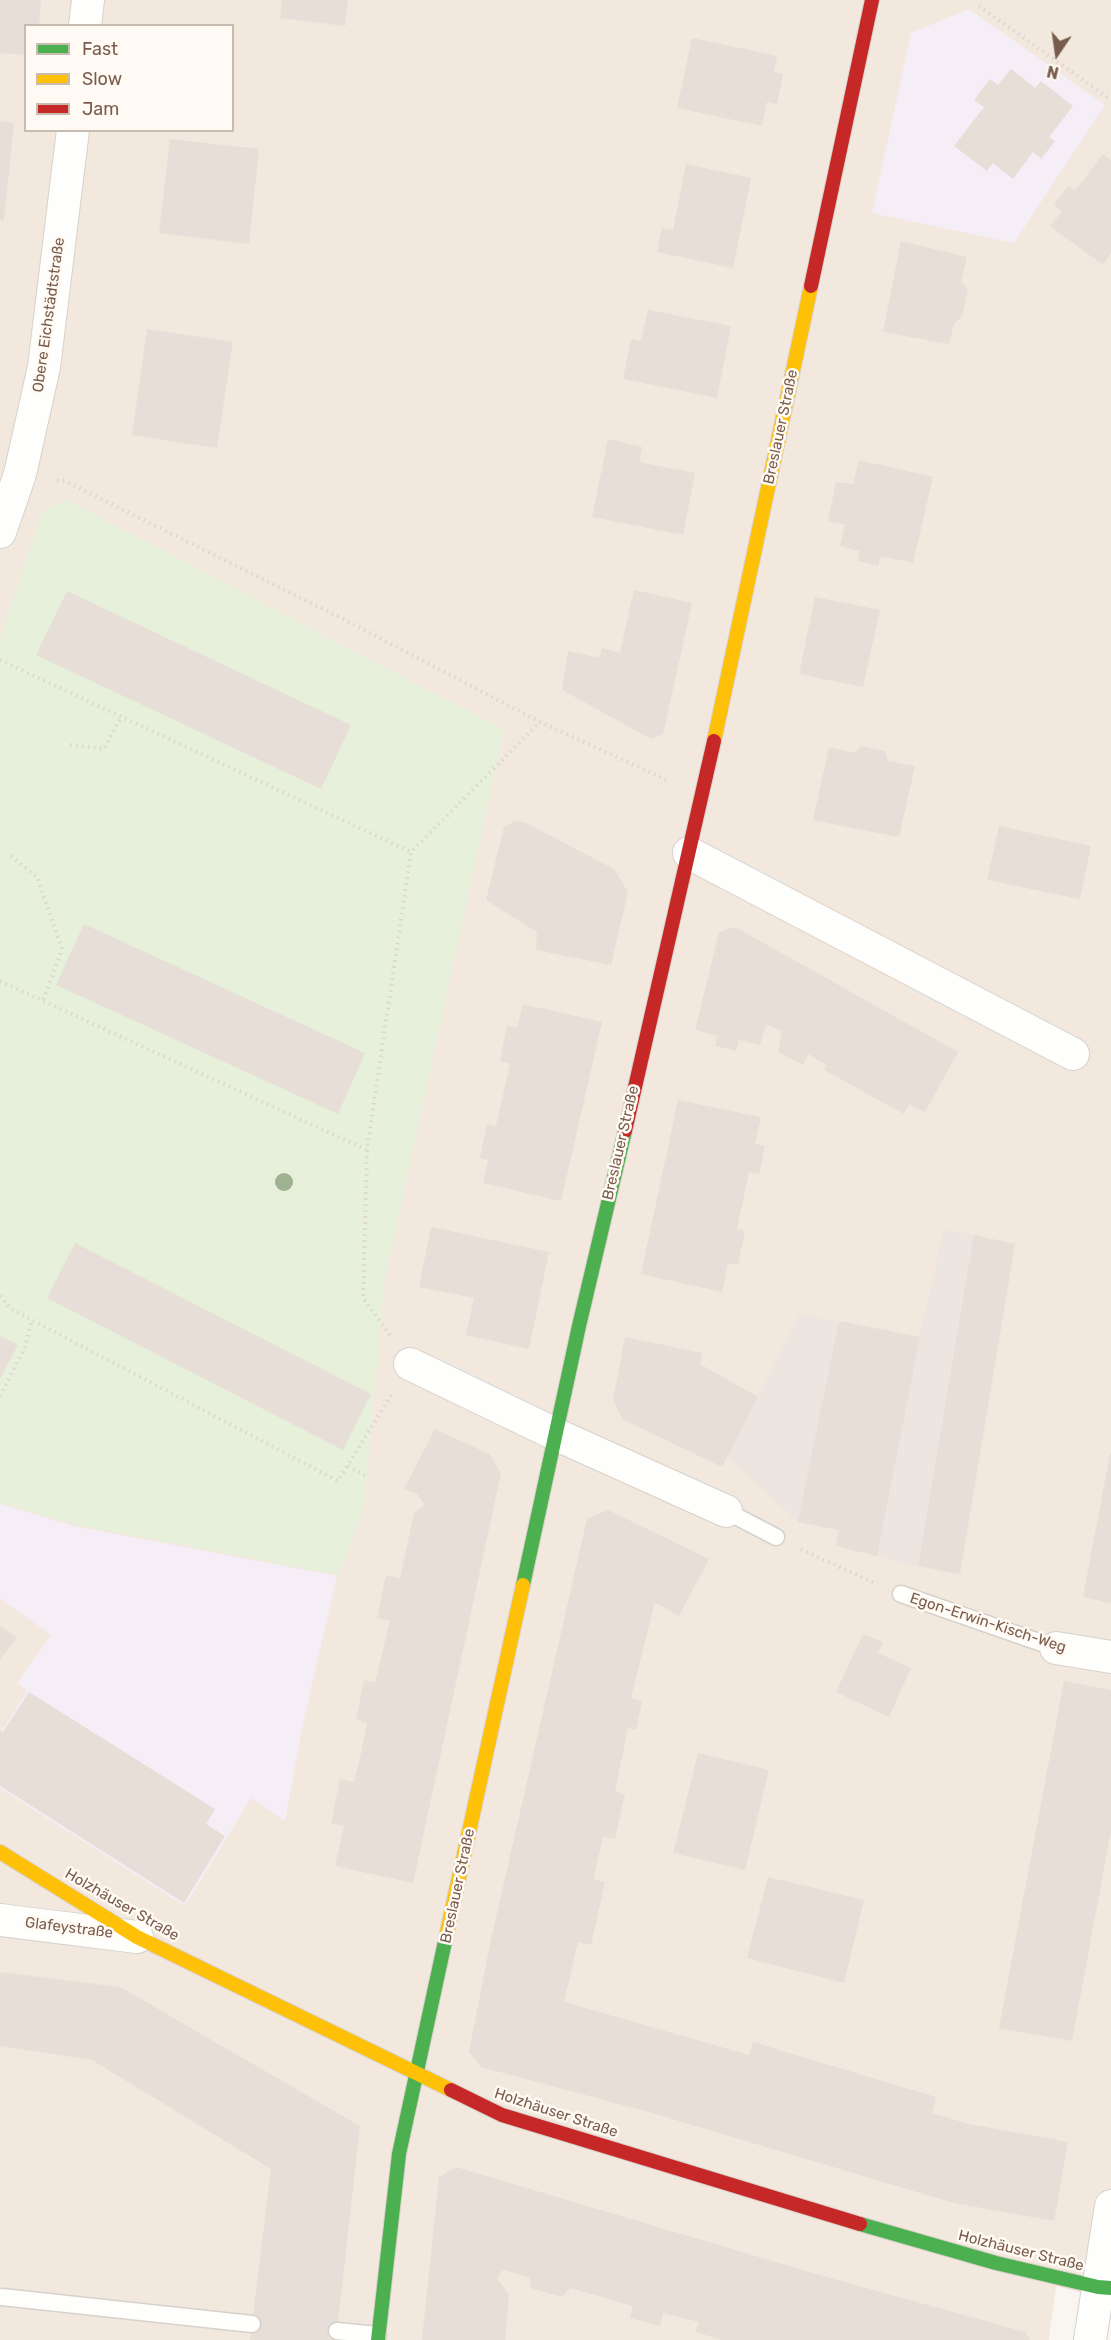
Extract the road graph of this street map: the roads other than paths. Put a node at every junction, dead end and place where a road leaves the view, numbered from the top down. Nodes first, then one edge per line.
1 (88, 0) edge
2 (872, 0) edge
3 (85, 24) edge
4 (73, 132) edge
5 (3, 515) edge
6 (689, 853) junction
7 (1073, 1054) dead end
8 (410, 1364) road end
9 (555, 1434) junction
10 (726, 1511) joint
11 (776, 1537) road end
12 (901, 1594) road end
13 (1056, 1648) joint
14 (1111, 1657) edge
15 (0, 1852) edge
16 (0, 1920) edge
17 (137, 1937) junction
18 (418, 2074) junction
19 (1111, 2206) edge
20 (1107, 2289) edge
21 (2, 2297) dead end
22 (252, 2324) dead end
23 (337, 2331) dead end
24 (378, 2337) edge
25 (1090, 2340) edge

1 - 3 street
2 - 6 street, Breslauer Straße
4 - 5 street, Obere Eichstädtstraße
6 - 7 street
6 - 9 street, Breslauer Straße
8 - 9 street
9 - 10 street
9 - 18 street, Breslauer Straße
10 - 11 lane
12 - 13 lane, Egon-Erwin-Kisch-Weg
13 - 14 street, Egon-Erwin-Kisch-Weg
15 - 17 street, Holzhäuser Straße
16 - 17 street, Glafeystraße
17 - 18 street, Holzhäuser Straße
18 - 20 street, Holzhäuser Straße
18 - 24 street, Breslauer Straße
19 - 20 street
20 - 25 street
21 - 22 lane
23 - 24 lane

